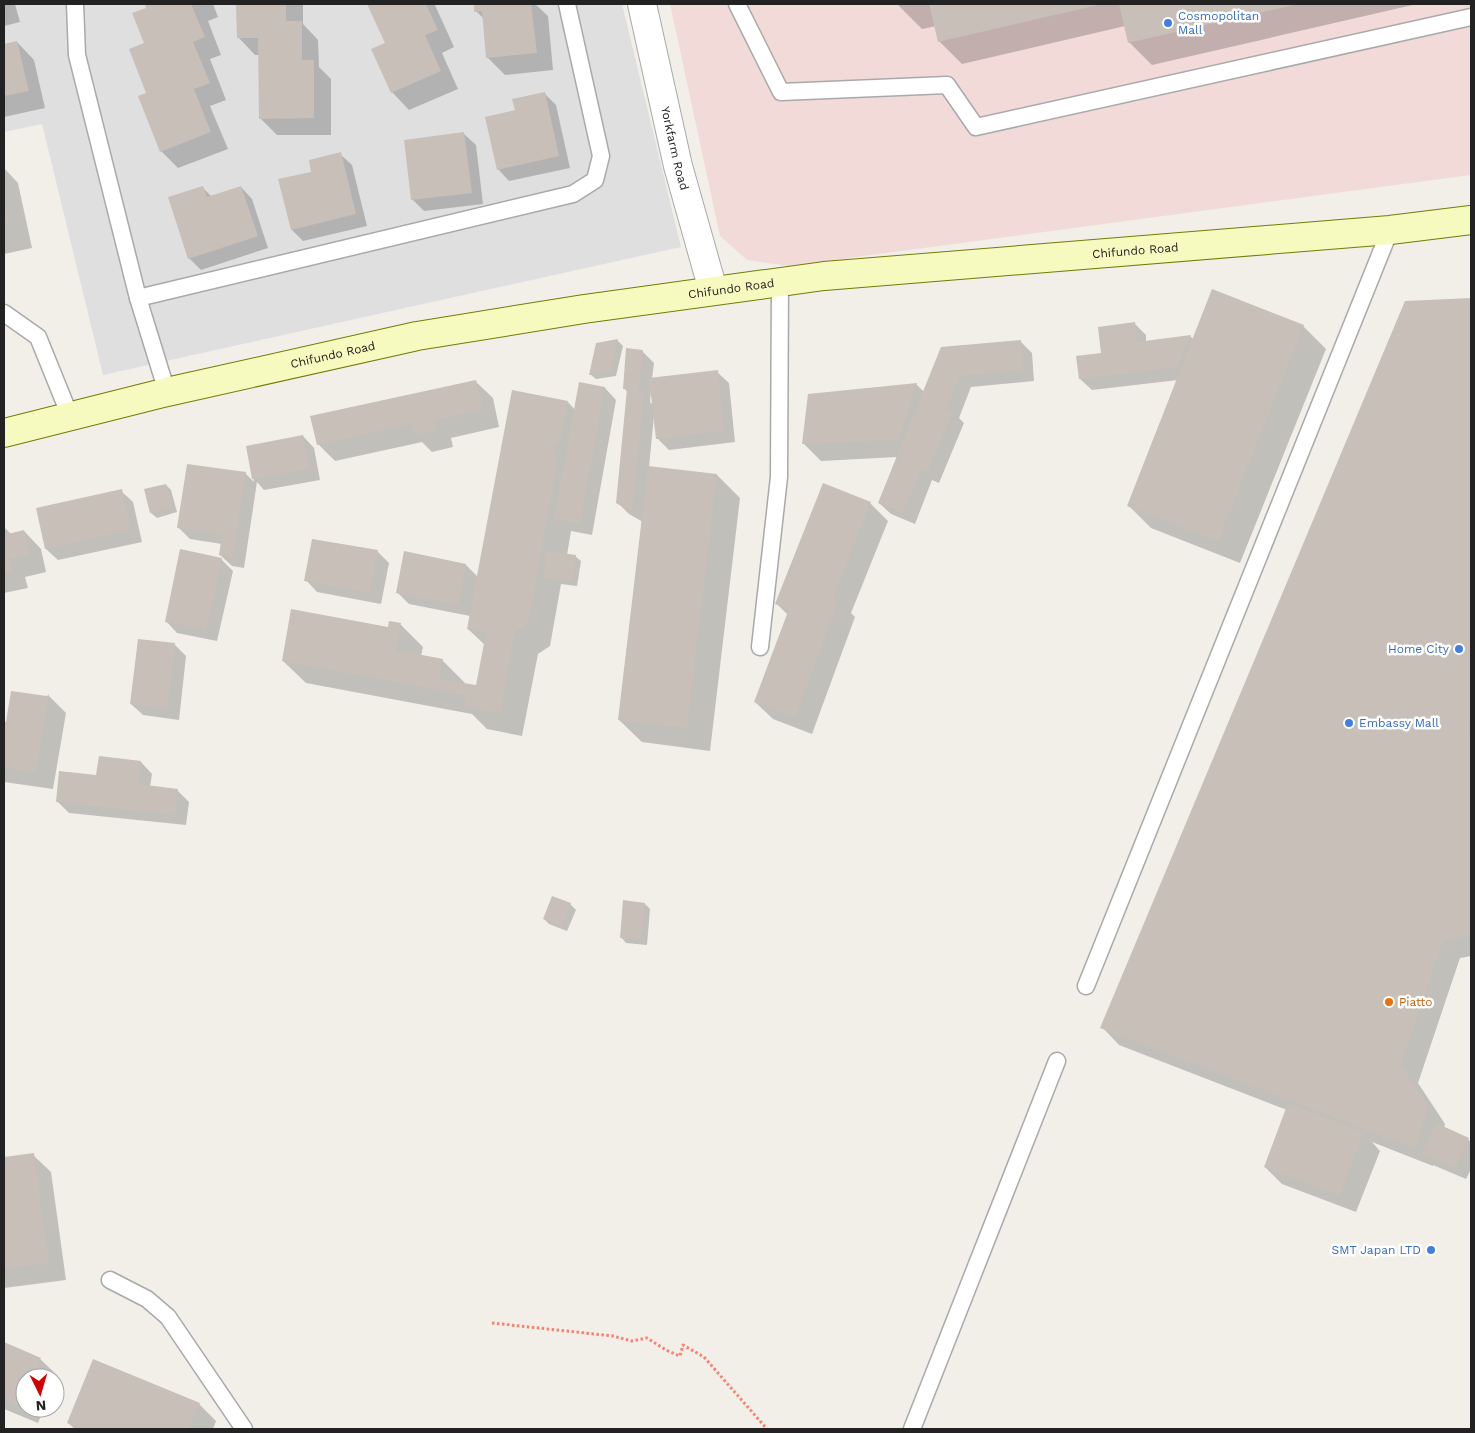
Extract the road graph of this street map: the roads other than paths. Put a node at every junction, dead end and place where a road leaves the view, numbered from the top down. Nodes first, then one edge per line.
1 (75, 4) edge
2 (567, 4) edge
3 (642, 4) edge
4 (737, 4) edge
5 (1471, 17) edge
6 (1471, 220) edge
7 (1390, 230) junction
8 (780, 281) junction
9 (713, 290) junction
10 (138, 298) junction
11 (4, 313) edge
12 (167, 392) junction
13 (70, 416) junction
14 (4, 433) edge
15 (760, 647) dead end
16 (1086, 986) dead end
17 (1057, 1061) dead end
18 (110, 1280) dead end
19 (244, 1429) edge
20 (912, 1429) edge

1 - 10 lane
2 - 10 lane
3 - 9 street, Yorkfarm Road
4 - 5 lane
6 - 7 street, Chifundo Road
7 - 8 street, Chifundo Road
7 - 16 lane
8 - 9 street, Chifundo Road
8 - 15 lane
9 - 12 street, Chifundo Road
10 - 12 lane
11 - 13 lane
12 - 13 street, Chifundo Road
13 - 14 street, Chifundo Road
17 - 20 lane
18 - 19 lane

